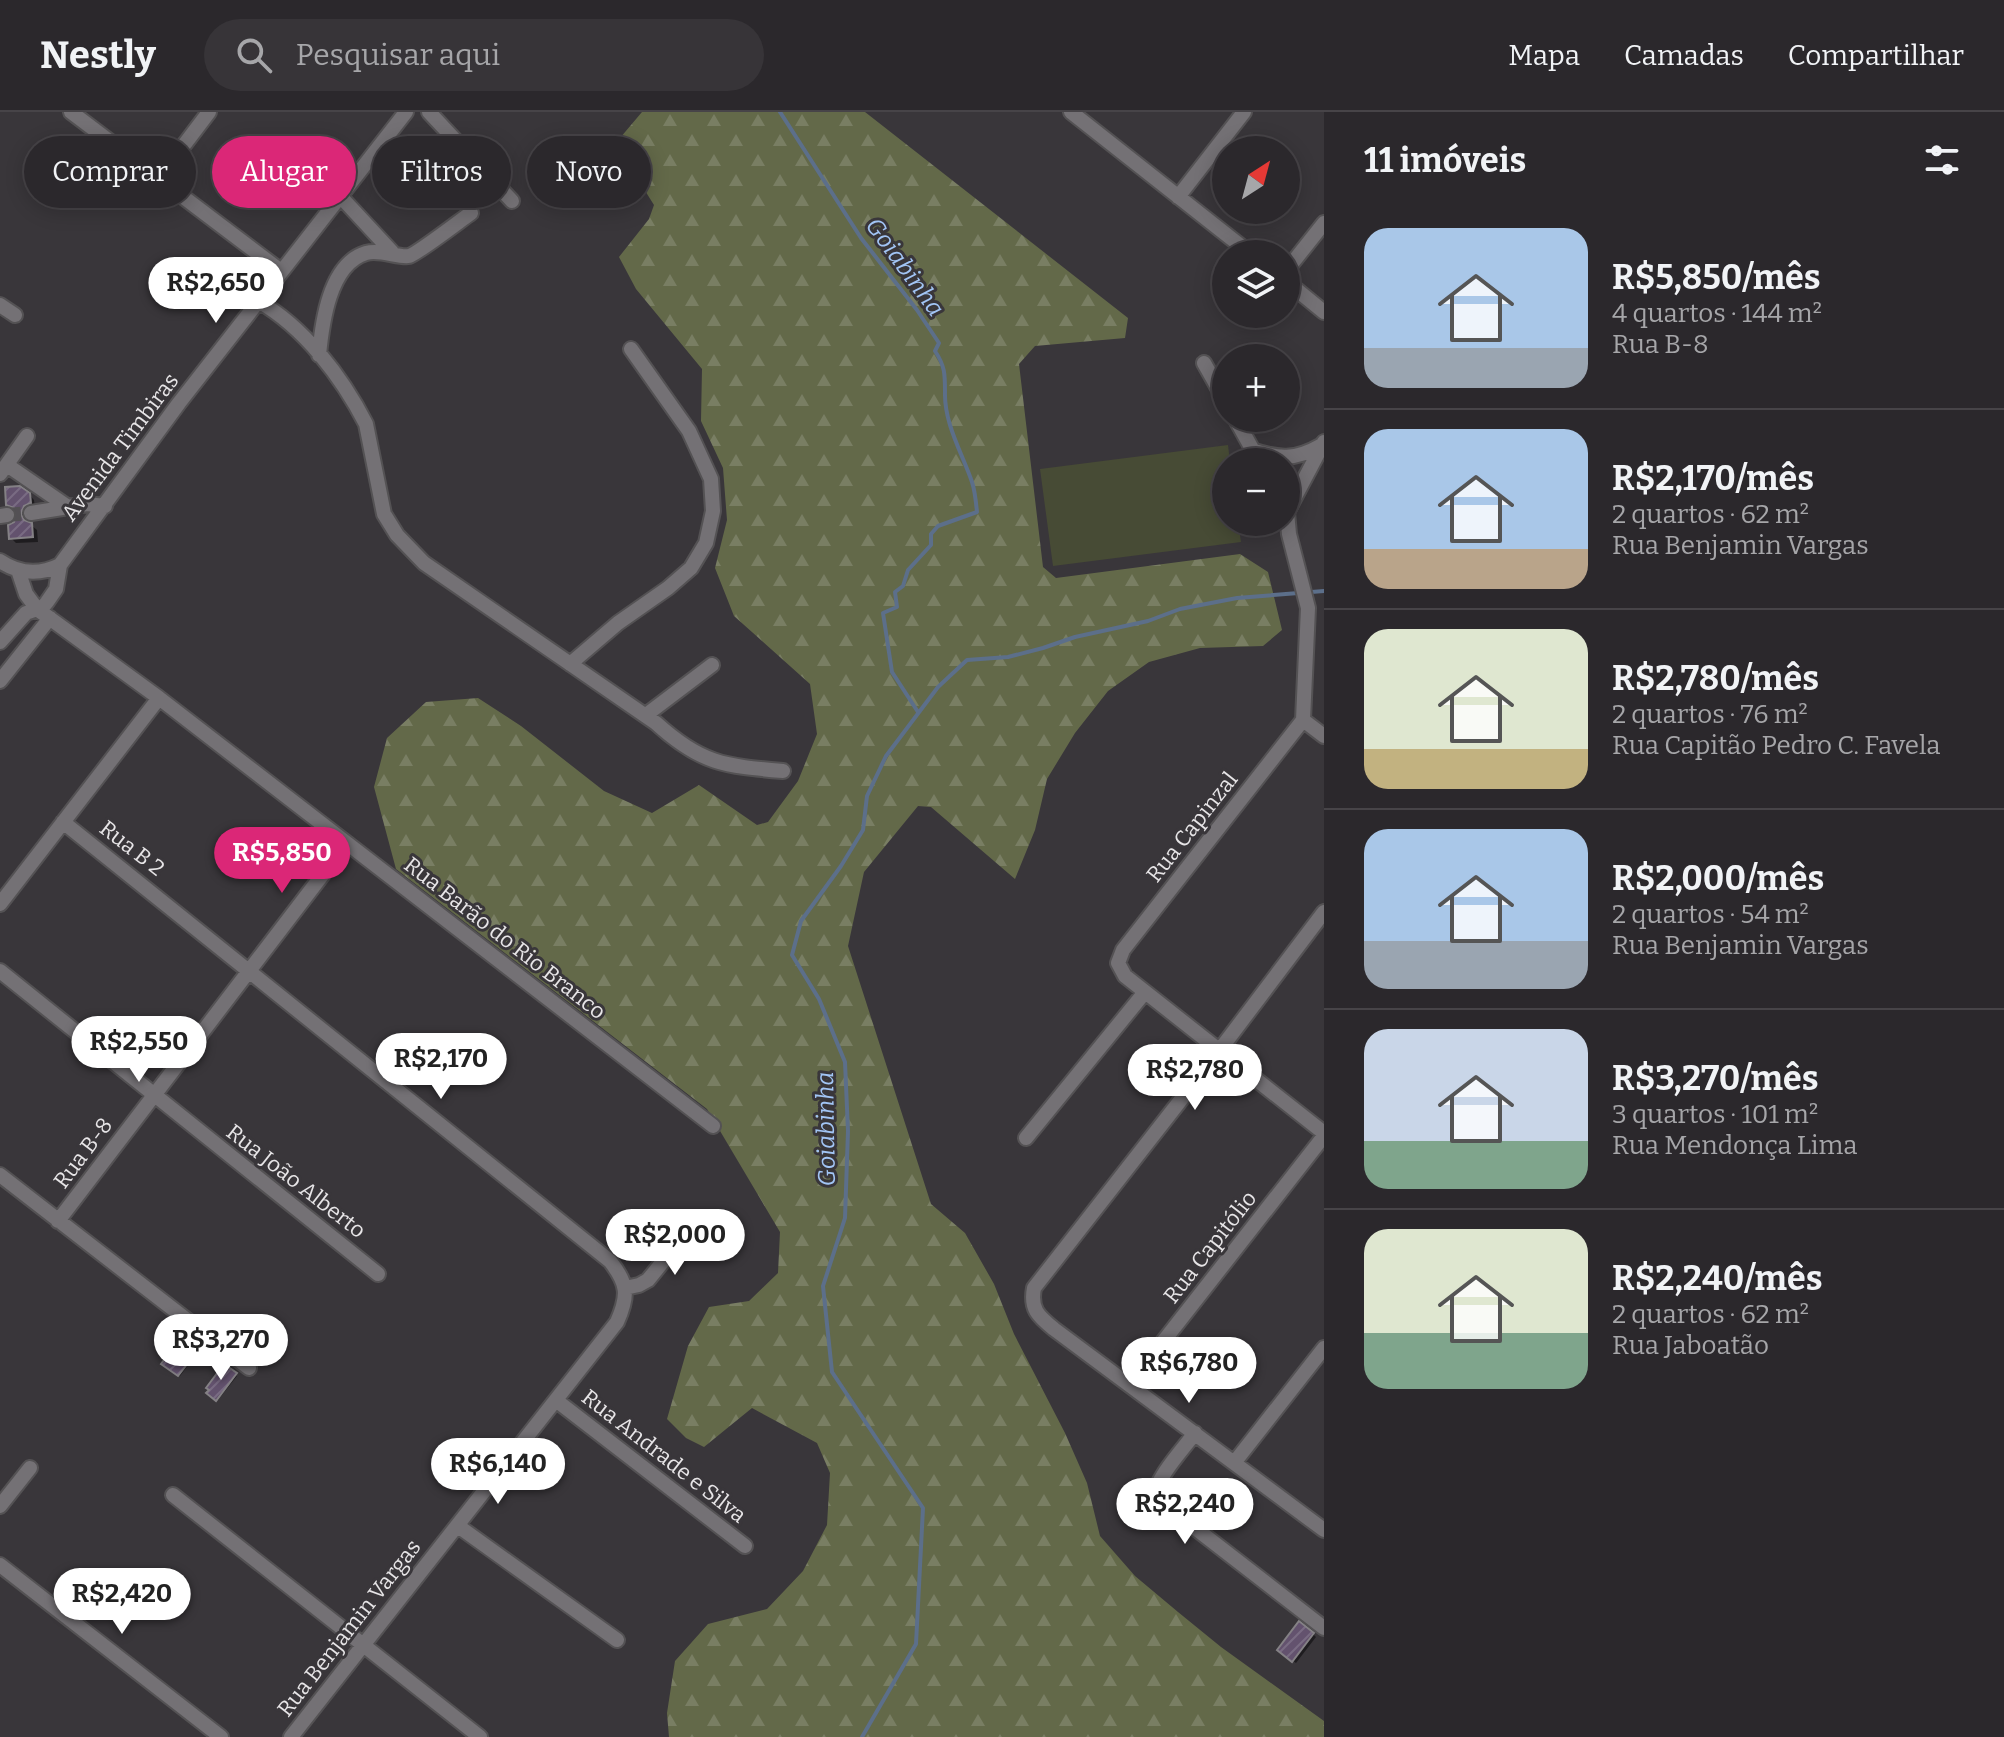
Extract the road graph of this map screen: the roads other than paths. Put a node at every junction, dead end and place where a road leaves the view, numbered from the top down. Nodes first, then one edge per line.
1 (71, 112) edge
2 (209, 112) edge
3 (406, 112) edge
4 (429, 112) edge
5 (1073, 112) edge
6 (1244, 112) edge
7 (103, 136) edge
8 (191, 136) edge
9 (356, 177) edge
10 (1178, 197) junction
11 (512, 201) dead end
12 (196, 206) edge
13 (332, 208) edge
14 (351, 208) edge
15 (471, 213) dead end
16 (1324, 223) edge
17 (1233, 240) edge
18 (392, 252) junction
19 (1300, 253) edge
20 (281, 271) junction
21 (1300, 292) edge
22 (258, 301) junction
23 (0, 305) edge
24 (1324, 312) edge
25 (15, 315) dead end
26 (631, 349) dead end
27 (319, 355) junction
28 (1204, 363) dead end
29 (1212, 377) edge
30 (27, 436) dead end
31 (1323, 443) edge
32 (1300, 456) edge
33 (3, 470) edge
34 (1300, 485) edge
35 (105, 506) junction
36 (68, 507) junction
37 (31, 513) tunnel mouth
38 (1291, 536) edge
39 (0, 561) edge
40 (60, 565) junction
41 (18, 570) junction
42 (37, 609) junction
43 (50, 618) junction
44 (0, 642) edge
45 (570, 664) junction
46 (712, 665) dead end
47 (0, 681) edge
48 (159, 698) junction
49 (646, 715) junction
50 (1303, 720) junction
51 (1324, 736) edge
52 (783, 771) dead end
53 (63, 822) junction
54 (346, 844) junction
55 (0, 904) edge
56 (1324, 912) edge
57 (249, 969) junction
58 (0, 971) edge
59 (1145, 992) junction
60 (1219, 1051) junction
61 (154, 1096) junction
62 (713, 1126) dead end
63 (1324, 1134) edge
64 (1026, 1138) dead end
65 (0, 1175) edge
66 (58, 1221) junction
67 (696, 1221) dead end
68 (378, 1274) dead end
69 (625, 1288) junction
70 (1324, 1348) edge
71 (249, 1368) dead end
72 (1130, 1384) junction
73 (557, 1401) junction
74 (1195, 1433) junction
75 (1234, 1463) junction
76 (30, 1468) dead end
77 (173, 1495) dead end
78 (0, 1506) edge
79 (458, 1526) junction
80 (1324, 1530) edge
81 (745, 1546) dead end
82 (0, 1565) edge
83 (1324, 1628) edge
84 (617, 1640) dead end
85 (363, 1645) junction
86 (221, 1737) edge
87 (291, 1737) edge
88 (480, 1737) edge

1 - 7 street
2 - 8 street
3 - 9 street, Avenida Timbiras
4 - 11 street
5 - 10 street
6 - 10 street
10 - 17 street
12 - 20 street
13 - 20 street, Avenida Timbiras
14 - 18 street
15 - 18 street
16 - 19 street
18 - 27 street
20 - 22 street, Avenida Timbiras
21 - 24 street
22 - 27 street
22 - 35 street, Avenida Timbiras
23 - 25 street
26 - 45 street
27 - 45 street
28 - 29 street
30 - 33 street
31 - 32 street
31 - 34 street
33 - 36 street
35 - 36 street
35 - 40 street, Avenida Timbiras
36 - 37 street
38 - 50 street
39 - 41 street
40 - 41 street
40 - 42 street, Avenida Timbiras
41 - 42 street, Rua Barão do Rio Branco
42 - 43 street, Rua Barão do Rio Branco
42 - 44 street, Avenida Timbiras
43 - 47 street
43 - 48 street, Rua Barão do Rio Branco
45 - 49 street
46 - 49 street
48 - 53 street
48 - 54 street, Rua Barão do Rio Branco
49 - 52 street
50 - 51 street
50 - 59 street, Rua Capinzal
53 - 55 street
53 - 57 street, Rua B 2
54 - 57 street, Rua B-8
54 - 62 street, Rua Barão do Rio Branco
56 - 60 street
57 - 61 street, Rua B-8
57 - 69 street
58 - 61 street, Rua João Alberto
59 - 60 street
59 - 64 street
60 - 63 street
60 - 72 street
61 - 66 street, Rua B-8
61 - 68 street, Rua João Alberto
63 - 72 street, Rua Capitólio
65 - 66 street
66 - 71 street
67 - 69 street
69 - 73 street, Rua Benjamin Vargas
70 - 75 street
72 - 74 street
73 - 79 street, Rua Benjamin Vargas
73 - 81 street, Rua Andrade e Silva
74 - 75 street
74 - 83 street
75 - 80 street
76 - 78 street
77 - 85 street
79 - 84 street
79 - 85 street, Rua Benjamin Vargas
82 - 86 street
85 - 87 street, Rua Benjamin Vargas
85 - 88 street

